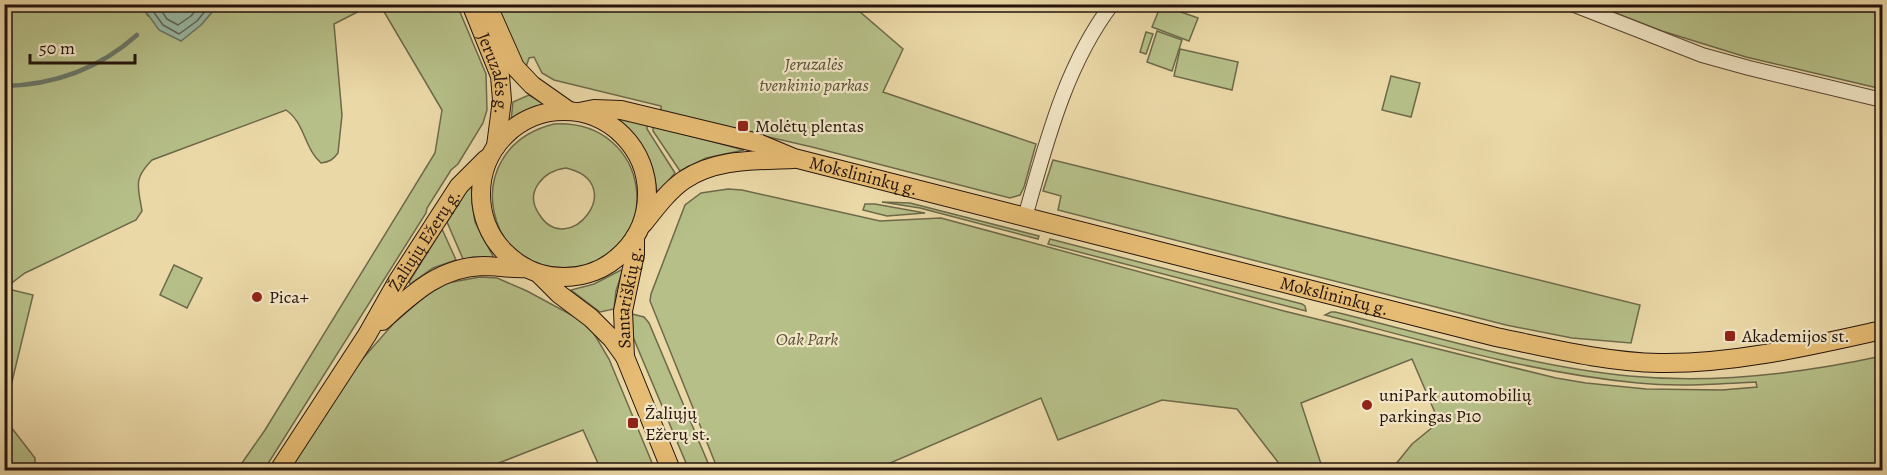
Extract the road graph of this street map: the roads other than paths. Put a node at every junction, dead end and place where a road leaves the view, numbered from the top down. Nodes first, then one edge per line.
1 (471, 4) edge
2 (487, 4) edge
3 (1112, 4) edge
4 (1572, 4) edge
5 (1882, 100) edge
6 (574, 112) junction
7 (493, 151) junction
8 (794, 158) junction
9 (1025, 217) junction
10 (637, 233) junction
11 (532, 271) junction
12 (1882, 330) edge
13 (368, 335) junction
14 (625, 357) junction
15 (279, 471) edge
16 (671, 471) edge

1 - 7 main road, Jeruzalės g.
2 - 6 main road, Jeruzalės g.
3 - 9 street
4 - 5 street
6 - 7 main road
6 - 8 main road, Mokslininkų g.
6 - 10 main road
7 - 11 main road
7 - 13 main road, Žaliųjų Ežerų g.
8 - 9 main road, Mokslininkų g.
8 - 10 main road, Mokslininkų g.
9 - 12 main road, Mokslininkų g.
10 - 11 main road
10 - 14 main road, Santariškių g.
11 - 13 main road, Žaliųjų Ežerų g.
11 - 14 main road, Santariškių g.
13 - 15 main road, Žaliųjų Ežerų g.
14 - 16 main road, Santariškių g.

